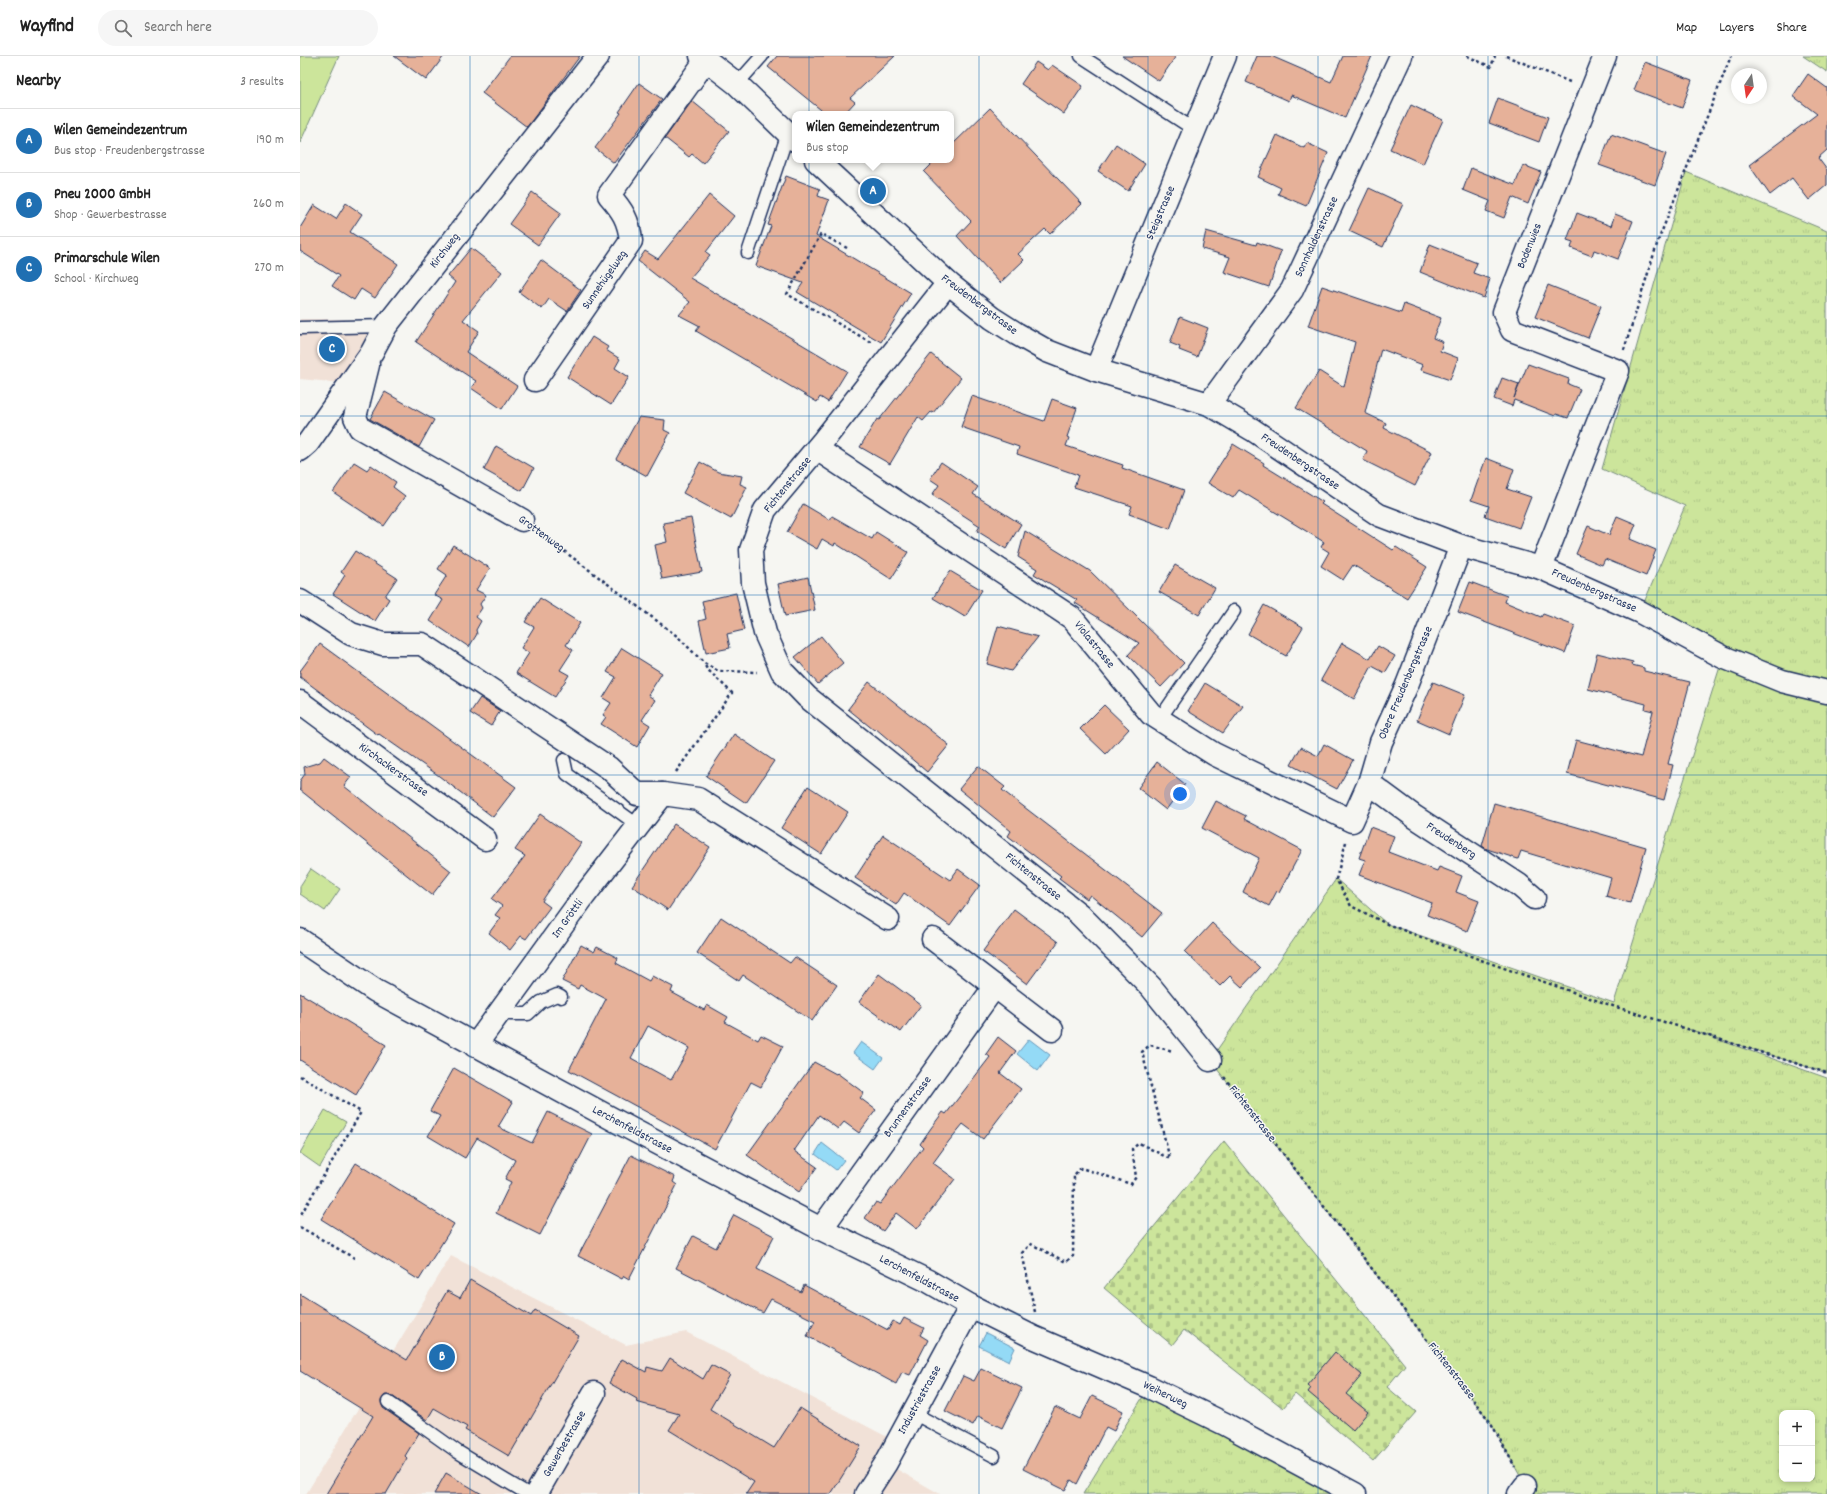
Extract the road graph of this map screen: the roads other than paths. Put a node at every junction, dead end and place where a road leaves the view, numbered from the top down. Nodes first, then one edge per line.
1 (598, 56) edge
2 (762, 56) edge
3 (1081, 56) edge
4 (1225, 56) edge
5 (1401, 56) edge
6 (1605, 56) edge
7 (703, 58) edge
8 (737, 84) junction
9 (1195, 130) junction
10 (791, 136) edge
11 (819, 163) edge
12 (748, 253) dead end
13 (948, 283) junction
14 (386, 326) junction
15 (300, 328) edge
16 (372, 352) junction
17 (1096, 370) junction
18 (535, 380) dead end
19 (1209, 404) junction
20 (817, 449) junction
21 (300, 450) edge
22 (522, 520) road end
23 (1461, 546) junction
24 (1541, 568) junction
25 (300, 601) edge
26 (1234, 611) dead end
27 (1827, 692) edge
28 (300, 702) edge
29 (1160, 720) junction
30 (564, 760) dead end
31 (1369, 783) junction
32 (668, 786) junction
33 (1352, 821) joint
34 (639, 826) junction
35 (485, 839) dead end
36 (1534, 898) dead end
37 (888, 919) dead end
38 (300, 940) edge
39 (933, 940) dead end
40 (995, 986) junction
41 (561, 997) dead end
42 (502, 1008) junction
43 (1052, 1030) dead end
44 (475, 1046) junction
45 (1210, 1060) road end
46 (821, 1229) junction
47 (971, 1306) junction
48 (594, 1393) dead end
49 (388, 1402) dead end
50 (913, 1413) junction
51 (994, 1456) dead end
52 (528, 1494) edge
53 (536, 1494) edge
54 (866, 1494) edge
55 (1355, 1494) edge

1 - 14 street, Kirchweg
2 - 8 lane
3 - 9 lane
4 - 9 street, Steigstrasse
5 - 19 street, Sonnhaldenstrasse
6 - 24 street, Bodenwies
7 - 8 street
7 - 18 street, Sunnehügelweg
8 - 10 street
9 - 17 street, Steigstrasse
10 - 12 lane
11 - 13 street, Freudenbergstrasse
13 - 17 street, Freudenbergstrasse
13 - 20 street, Fichtenstrasse
14 - 15 lane
14 - 16 street, Kirchweg
16 - 21 street, Kirchweg
16 - 22 street, Grottenweg
17 - 19 street, Freudenbergstrasse
19 - 23 street, Freudenbergstrasse
20 - 29 street, Violastrasse
20 - 45 street, Fichtenstrasse
23 - 24 street, Freudenbergstrasse
23 - 31 street, Obere Freudenbergstrasse
24 - 27 street, Freudenbergstrasse
25 - 32 street
26 - 29 lane
28 - 35 street, Kirchackerstrasse
29 - 33 street, Violastrasse
30 - 34 lane
31 - 33 street, Obere Freudenbergstrasse
31 - 36 street, Freudenberg
32 - 34 street, Im Gröttli
32 - 37 street
34 - 42 street, Im Gröttli
38 - 44 street, Lerchenfeldstrasse
39 - 40 street
40 - 43 street
40 - 46 street, Brunnenstrasse
41 - 42 lane
42 - 44 street, Im Gröttli
44 - 46 street, Lerchenfeldstrasse
46 - 47 street, Lerchenfeldstrasse
47 - 50 street, Industriestrasse
47 - 55 street, Weiherweg
48 - 53 street, Gewerbestrasse
49 - 52 lane
50 - 51 lane
50 - 54 street, Industriestrasse

